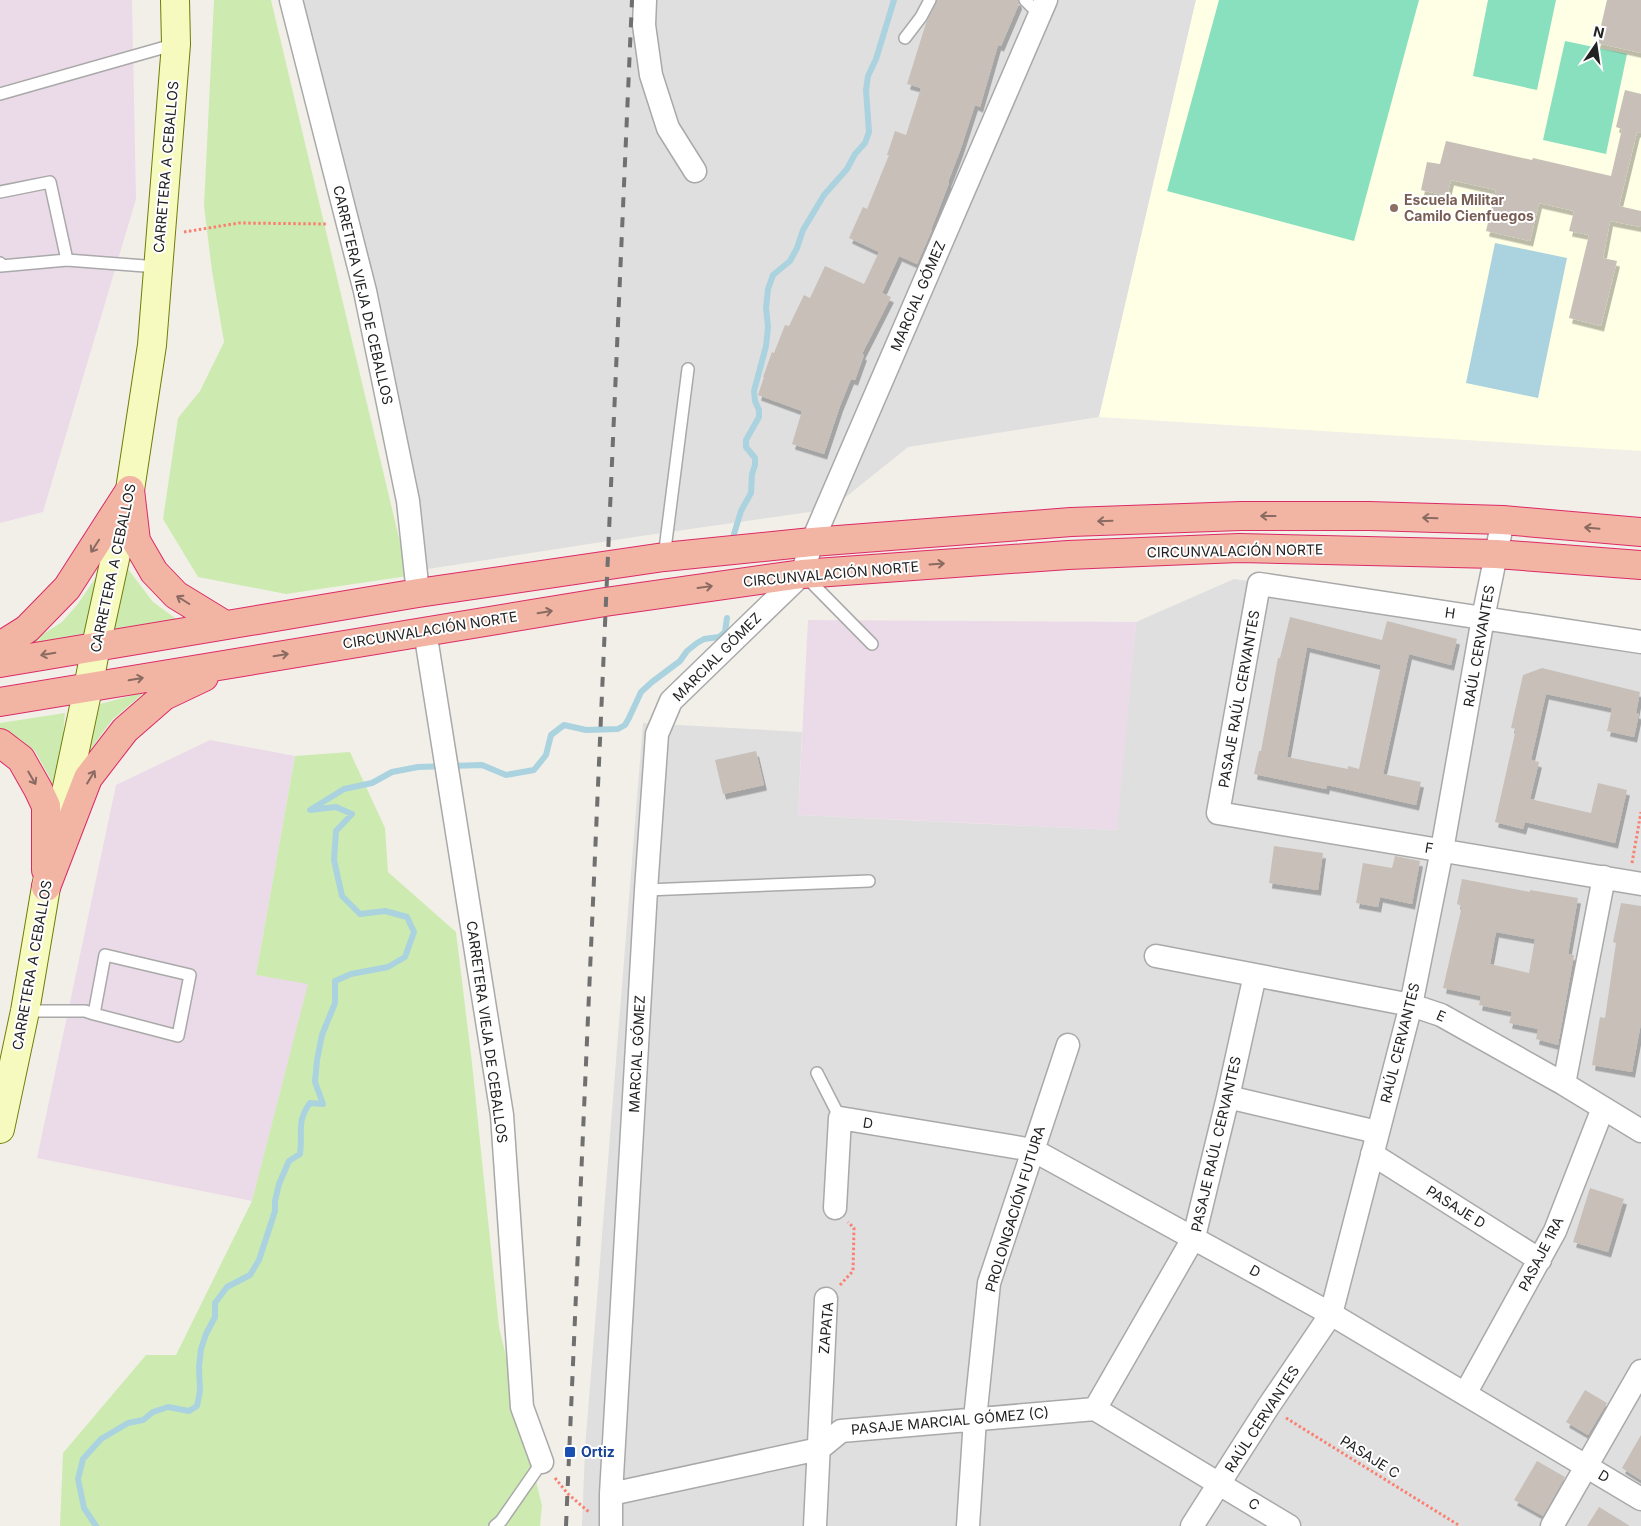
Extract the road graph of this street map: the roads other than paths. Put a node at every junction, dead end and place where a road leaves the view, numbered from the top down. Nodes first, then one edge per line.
1 (175, 0) edge
2 (291, 0) edge
3 (645, 0) edge
4 (930, 0) edge
5 (1036, 5) edge
6 (905, 38) dead end
7 (176, 44) junction
8 (0, 94) edge
9 (695, 171) dead end
10 (0, 192) edge
11 (67, 260) junction
12 (0, 263) edge
13 (158, 266) junction
14 (688, 369) dead end
15 (130, 490) junction
16 (1503, 520) junction
17 (1641, 532) edge
18 (812, 542) junction
19 (1496, 554) junction
20 (664, 557) junction
21 (1641, 565) edge
22 (802, 574) junction
23 (1259, 584) joint
24 (418, 593) junction
25 (1484, 618) junction
26 (224, 625) junction
27 (425, 631) junction
28 (1641, 642) edge
29 (872, 644) dead end
30 (0, 646) edge
31 (96, 646) junction
32 (0, 663) edge
33 (233, 663) junction
34 (88, 688) junction
35 (0, 702) edge
36 (0, 743) edge
37 (1218, 813) joint
38 (1442, 850) junction
39 (1604, 877) junction
40 (869, 882) dead end
41 (1635, 883) edge
42 (46, 887) junction
43 (646, 890) junction
44 (1156, 956) dead end
45 (1256, 975) junction
46 (1411, 1005) junction
47 (24, 1011) junction
48 (94, 1014) junction
49 (1068, 1045) dead end
50 (817, 1073) dead end
51 (1564, 1084) junction
52 (1228, 1097) junction
53 (1603, 1108) junction
54 (840, 1118) junction
55 (0, 1129) edge
56 (1641, 1131) edge
57 (1375, 1143) junction
58 (1033, 1150) junction
59 (836, 1208) road end
60 (1194, 1237) junction
61 (1540, 1260) junction
62 (826, 1299) road end
63 (1331, 1314) junction
64 (1641, 1371) edge
65 (1465, 1394) junction
66 (1095, 1409) junction
67 (976, 1419) junction
68 (819, 1449) junction
69 (542, 1462) joint
70 (1586, 1466) junction
71 (1220, 1483) junction
72 (611, 1494) junction
73 (1641, 1499) edge
74 (495, 1526) edge
75 (611, 1526) edge
76 (815, 1526) edge
77 (968, 1526) edge
78 (1192, 1526) edge
79 (1289, 1526) edge
80 (1552, 1526) edge

1 - 7 main road, CARRETERA A CEBALLOS
2 - 24 street, CARRETERA VIEJA DE CEBALLOS
3 - 9 street
4 - 6 lane
5 - 18 street, MARCIAL GÓMEZ
7 - 8 lane
7 - 13 main road, CARRETERA A CEBALLOS
10 - 11 lane
11 - 12 lane
11 - 13 lane
13 - 15 main road, CARRETERA A CEBALLOS
14 - 20 lane
26 -> 15 highway
15 -> 30 highway
15 - 31 main road, CARRETERA A CEBALLOS
17 -> 16 highway
16 -> 18 highway
16 - 19 street, RAÚL CERVANTES
18 - 20 highway
18 - 22 street, MARCIAL GÓMEZ
19 - 21 highway, CIRCUNVALACIÓN NORTE
22 -> 19 highway, CIRCUNVALACIÓN NORTE
19 - 25 street, RAÚL CERVANTES
20 - 24 highway
27 -> 22 highway, CIRCUNVALACIÓN NORTE
22 - 29 lane
22 - 43 street, MARCIAL GÓMEZ
23 - 25 street, H
23 - 37 street, PASAJE RAÚL CERVANTES
24 - 26 highway
25 - 28 street, H
25 - 38 street, RAÚL CERVANTES
26 - 31 highway
33 -> 27 highway, CIRCUNVALACIÓN NORTE
27 - 69 street, CARRETERA VIEJA DE CEBALLOS
31 -> 32 highway
31 - 34 main road, CARRETERA A CEBALLOS
34 -> 33 highway, CIRCUNVALACIÓN NORTE
42 -> 33 highway
34 - 35 highway, CIRCUNVALACIÓN NORTE
34 - 42 main road, CARRETERA A CEBALLOS
36 -> 42 highway
37 - 38 street, F
38 - 39 street, F
38 - 46 street, RAÚL CERVANTES
39 - 41 street, F
39 - 51 street
40 - 43 lane
42 - 47 main road, CARRETERA A CEBALLOS
43 - 72 street, MARCIAL GÓMEZ
44 - 45 street, E
45 - 46 street, E
45 - 52 street, PASAJE RAÚL CERVANTES
46 - 51 street, E
46 - 57 street, RAÚL CERVANTES
47 - 48 lane
47 - 55 main road, CARRETERA A CEBALLOS
48 - 48 lane
49 - 58 street, PROLONGACIÓN FUTURA
50 - 54 lane
51 - 53 street, E
52 - 57 street, PASAJE D
52 - 60 street, PASAJE RAÚL CERVANTES
53 - 56 street, E
53 - 61 street, PASAJE 1RA
54 - 58 street, D
54 - 59 street
57 - 61 street, PASAJE D
57 - 63 street, RAÚL CERVANTES
58 - 60 street, D
58 - 67 street, PROLONGACIÓN FUTURA
60 - 63 street, D
60 - 66 street, PASAJE RAÚL CERVANTES
61 - 65 street, PASAJE 1RA
62 - 68 street, ZAPATA
63 - 65 street, D
63 - 71 street, RAÚL CERVANTES
64 - 70 street
65 - 70 street, D
66 - 67 street, PASAJE MARCIAL GÓMEZ (C)
66 - 71 street
67 - 68 street, PASAJE MARCIAL GÓMEZ (C)
67 - 77 street, PROLONGACIÓN FUTURA
68 - 72 street, PASAJE MARCIAL GÓMEZ (C)
68 - 76 street, ZAPATA
69 - 74 lane
70 - 73 street, D
70 - 80 street
71 - 78 street, RAÚL CERVANTES
71 - 79 street, C
72 - 75 street, MARCIAL GÓMEZ

